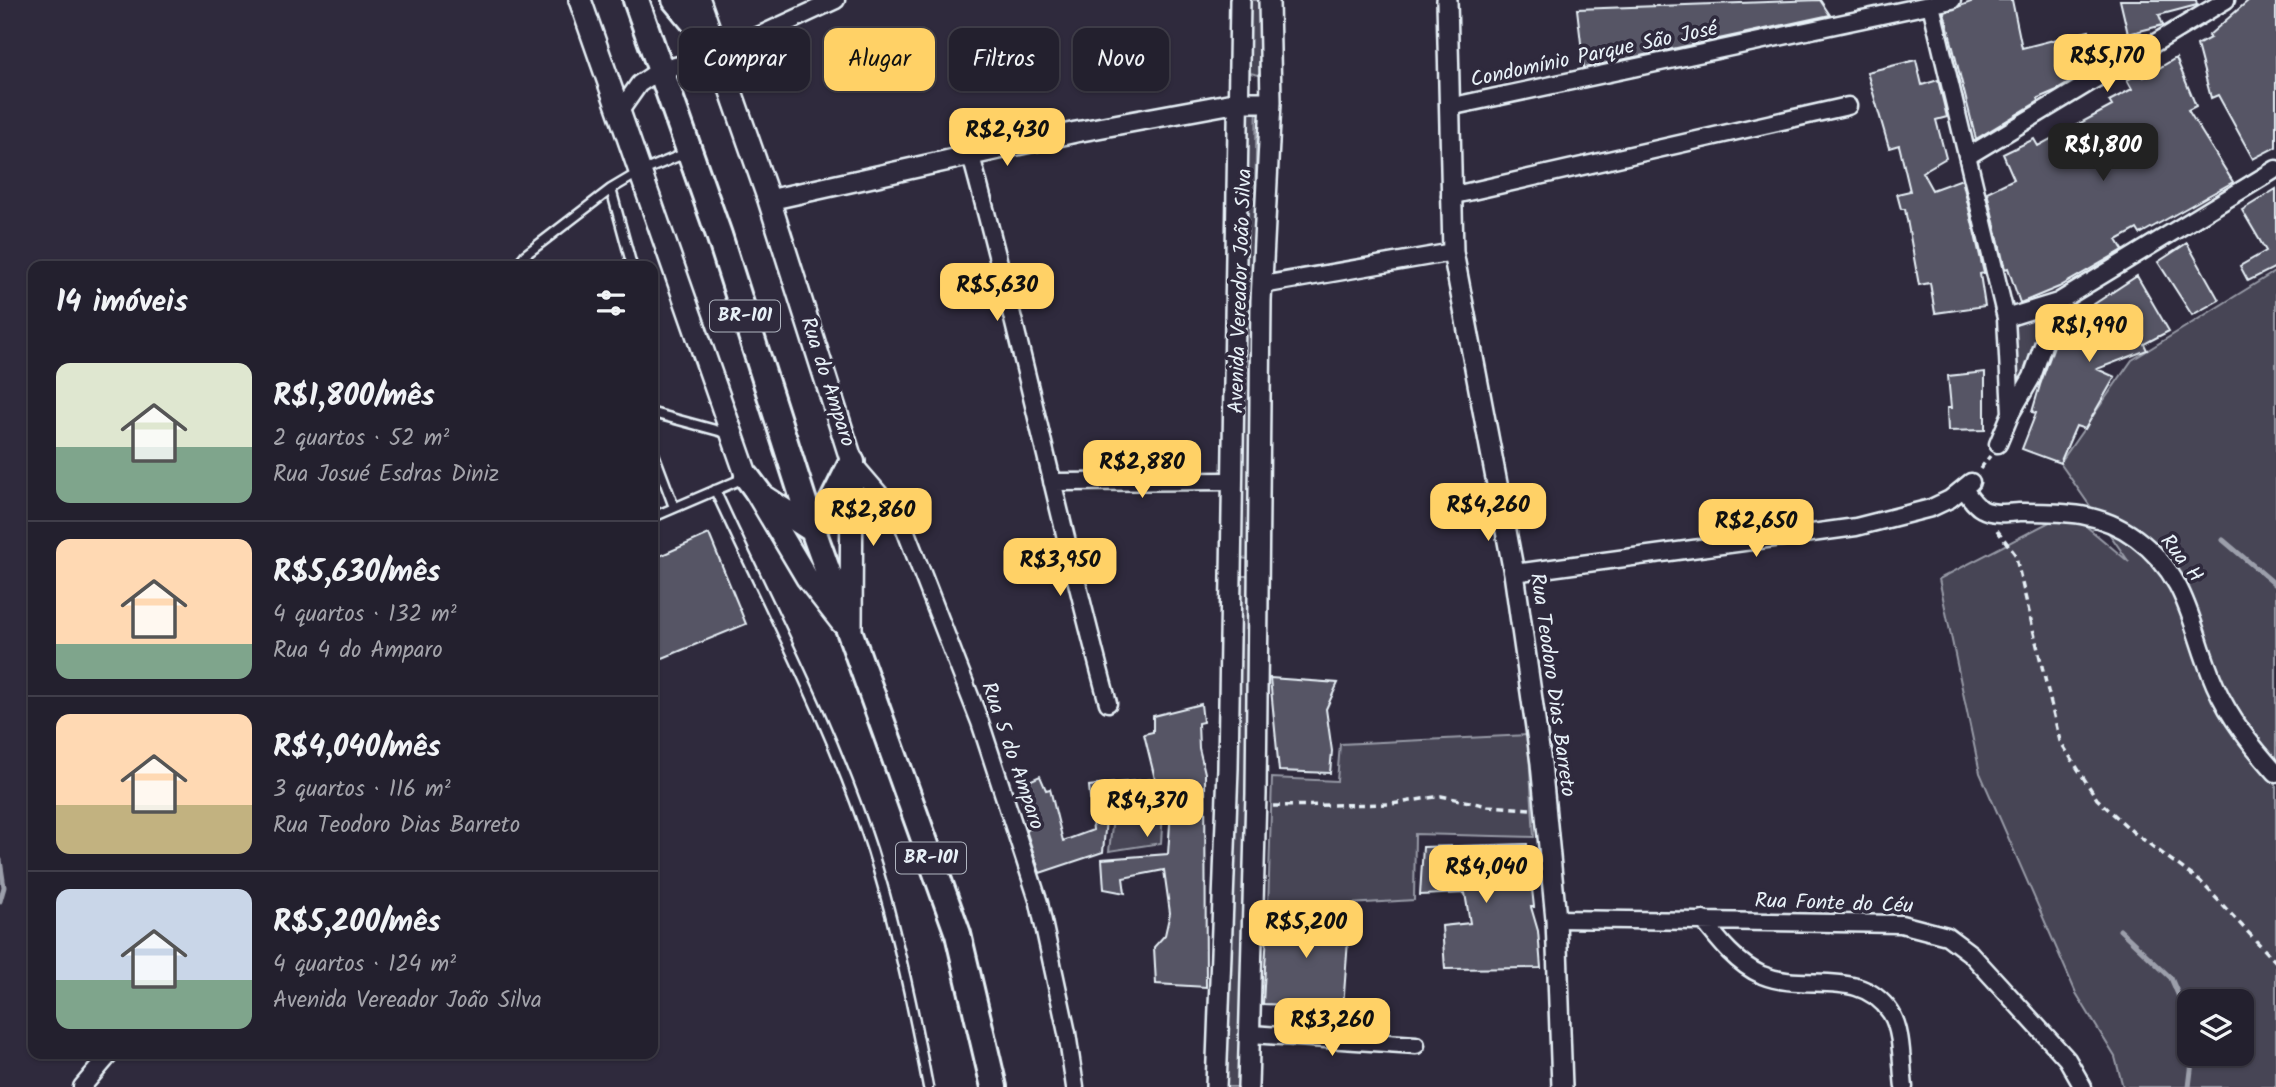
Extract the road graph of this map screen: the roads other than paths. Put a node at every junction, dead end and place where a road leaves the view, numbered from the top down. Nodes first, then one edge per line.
1 (580, 0) edge
2 (636, 0) edge
3 (675, 0) edge
4 (699, 0) edge
5 (836, 0) edge
6 (1240, 0) edge
7 (1269, 0) edge
8 (1447, 0) edge
9 (1952, 0) edge
10 (2226, 0) edge
11 (1931, 5) junction
12 (698, 28) edge
13 (708, 28) edge
14 (770, 28) edge
15 (679, 64) edge
16 (660, 70) junction
17 (730, 91) edge
18 (1239, 102) junction
19 (1271, 102) junction
20 (1848, 106) dead end
21 (1449, 107) junction
22 (618, 114) junction
23 (689, 152) junction
24 (971, 156) junction
25 (1968, 156) junction
26 (2276, 169) edge
27 (638, 173) junction
28 (611, 189) junction
29 (1450, 196) junction
30 (769, 200) junction
31 (1452, 252) junction
32 (520, 261) edge
33 (631, 261) edge
34 (1262, 293) junction
35 (1234, 301) junction
36 (2058, 302) junction
37 (2006, 318) junction
38 (658, 413) edge
39 (2011, 413) junction
40 (730, 434) junction
41 (1998, 444) road end
42 (852, 462) junction
43 (658, 464) edge
44 (747, 477) junction
45 (1231, 481) junction
46 (1052, 482) junction
47 (715, 491) junction
48 (674, 507) junction
49 (658, 515) edge
50 (813, 530) junction
51 (1257, 554) junction
52 (1230, 555) junction
53 (1514, 573) junction
54 (851, 634) junction
55 (1108, 704) dead end
56 (2276, 773) edge
57 (1556, 919) junction
58 (1703, 920) junction
59 (1251, 1034) junction
60 (1416, 1045) dead end
61 (106, 1059) edge
62 (82, 1087) edge
63 (928, 1087) edge
64 (993, 1087) edge
65 (1075, 1087) edge
66 (1216, 1087) edge
67 (1248, 1087) edge
68 (1562, 1087) edge
69 (1904, 1087) edge
70 (2083, 1087) edge

1 - 22 main road
2 - 16 highway, BR-101
3 - 12 highway
4 - 13 main road, Rua do Amparo
5 - 14 street
6 - 18 street, Avenida Vereador João Silva
7 - 19 street, Avenida Vereador João Silva
8 - 21 street, Rua Teodoro Dias Barreto
9 - 11 street, Condomínio Parque São José
10 - 25 street
11 - 21 street, Condomínio Parque São José
11 - 25 street
15 - 16 street
16 - 22 street
16 - 23 highway, BR-101
17 - 30 main road, Rua do Amparo
18 - 19 street
18 - 24 street
18 - 35 street, Avenida Vereador João Silva
19 - 34 street, Avenida Vereador João Silva
20 - 29 street
21 - 29 street, Rua Teodoro Dias Barreto
22 - 27 main road
23 - 27 lane
23 - 50 highway, BR-101
24 - 30 street
24 - 46 street
25 - 37 street
26 - 36 street
27 - 28 lane
27 - 40 main road
28 - 32 lane
28 - 33 lane
29 - 31 street, Rua Teodoro Dias Barreto
30 - 42 main road, Rua do Amparo
31 - 34 street
31 - 53 street, Rua Teodoro Dias Barreto
34 - 35 street
34 - 51 street, Avenida Vereador João Silva
35 - 45 street, Avenida Vereador João Silva
36 - 37 street
36 - 39 street
37 - 39 street
38 - 40 lane
39 - 41 street
40 - 44 main road
42 - 50 highway
42 - 54 main road, Rua do Amparo
42 - 65 street, Rua 5 do Amparo
43 - 48 lane
44 - 47 lane
44 - 50 highway
44 - 54 main road
45 - 46 street
45 - 52 street, Avenida Vereador João Silva
46 - 55 street
47 - 48 lane
47 - 63 lane
48 - 49 lane
50 - 54 highway, BR-101
51 - 52 street
51 - 59 street, Avenida Vereador João Silva
52 - 66 street, Avenida Vereador João Silva
53 - 56 street, Rua H
53 - 57 street, Rua Teodoro Dias Barreto
54 - 64 highway, BR-101
57 - 58 street, Rua Fonte do Céu
57 - 68 street, Rua Teodoro Dias Barreto
58 - 69 street
58 - 70 street, Rua Fonte do Céu
59 - 60 street
59 - 67 street, Avenida Vereador João Silva
61 - 62 street

